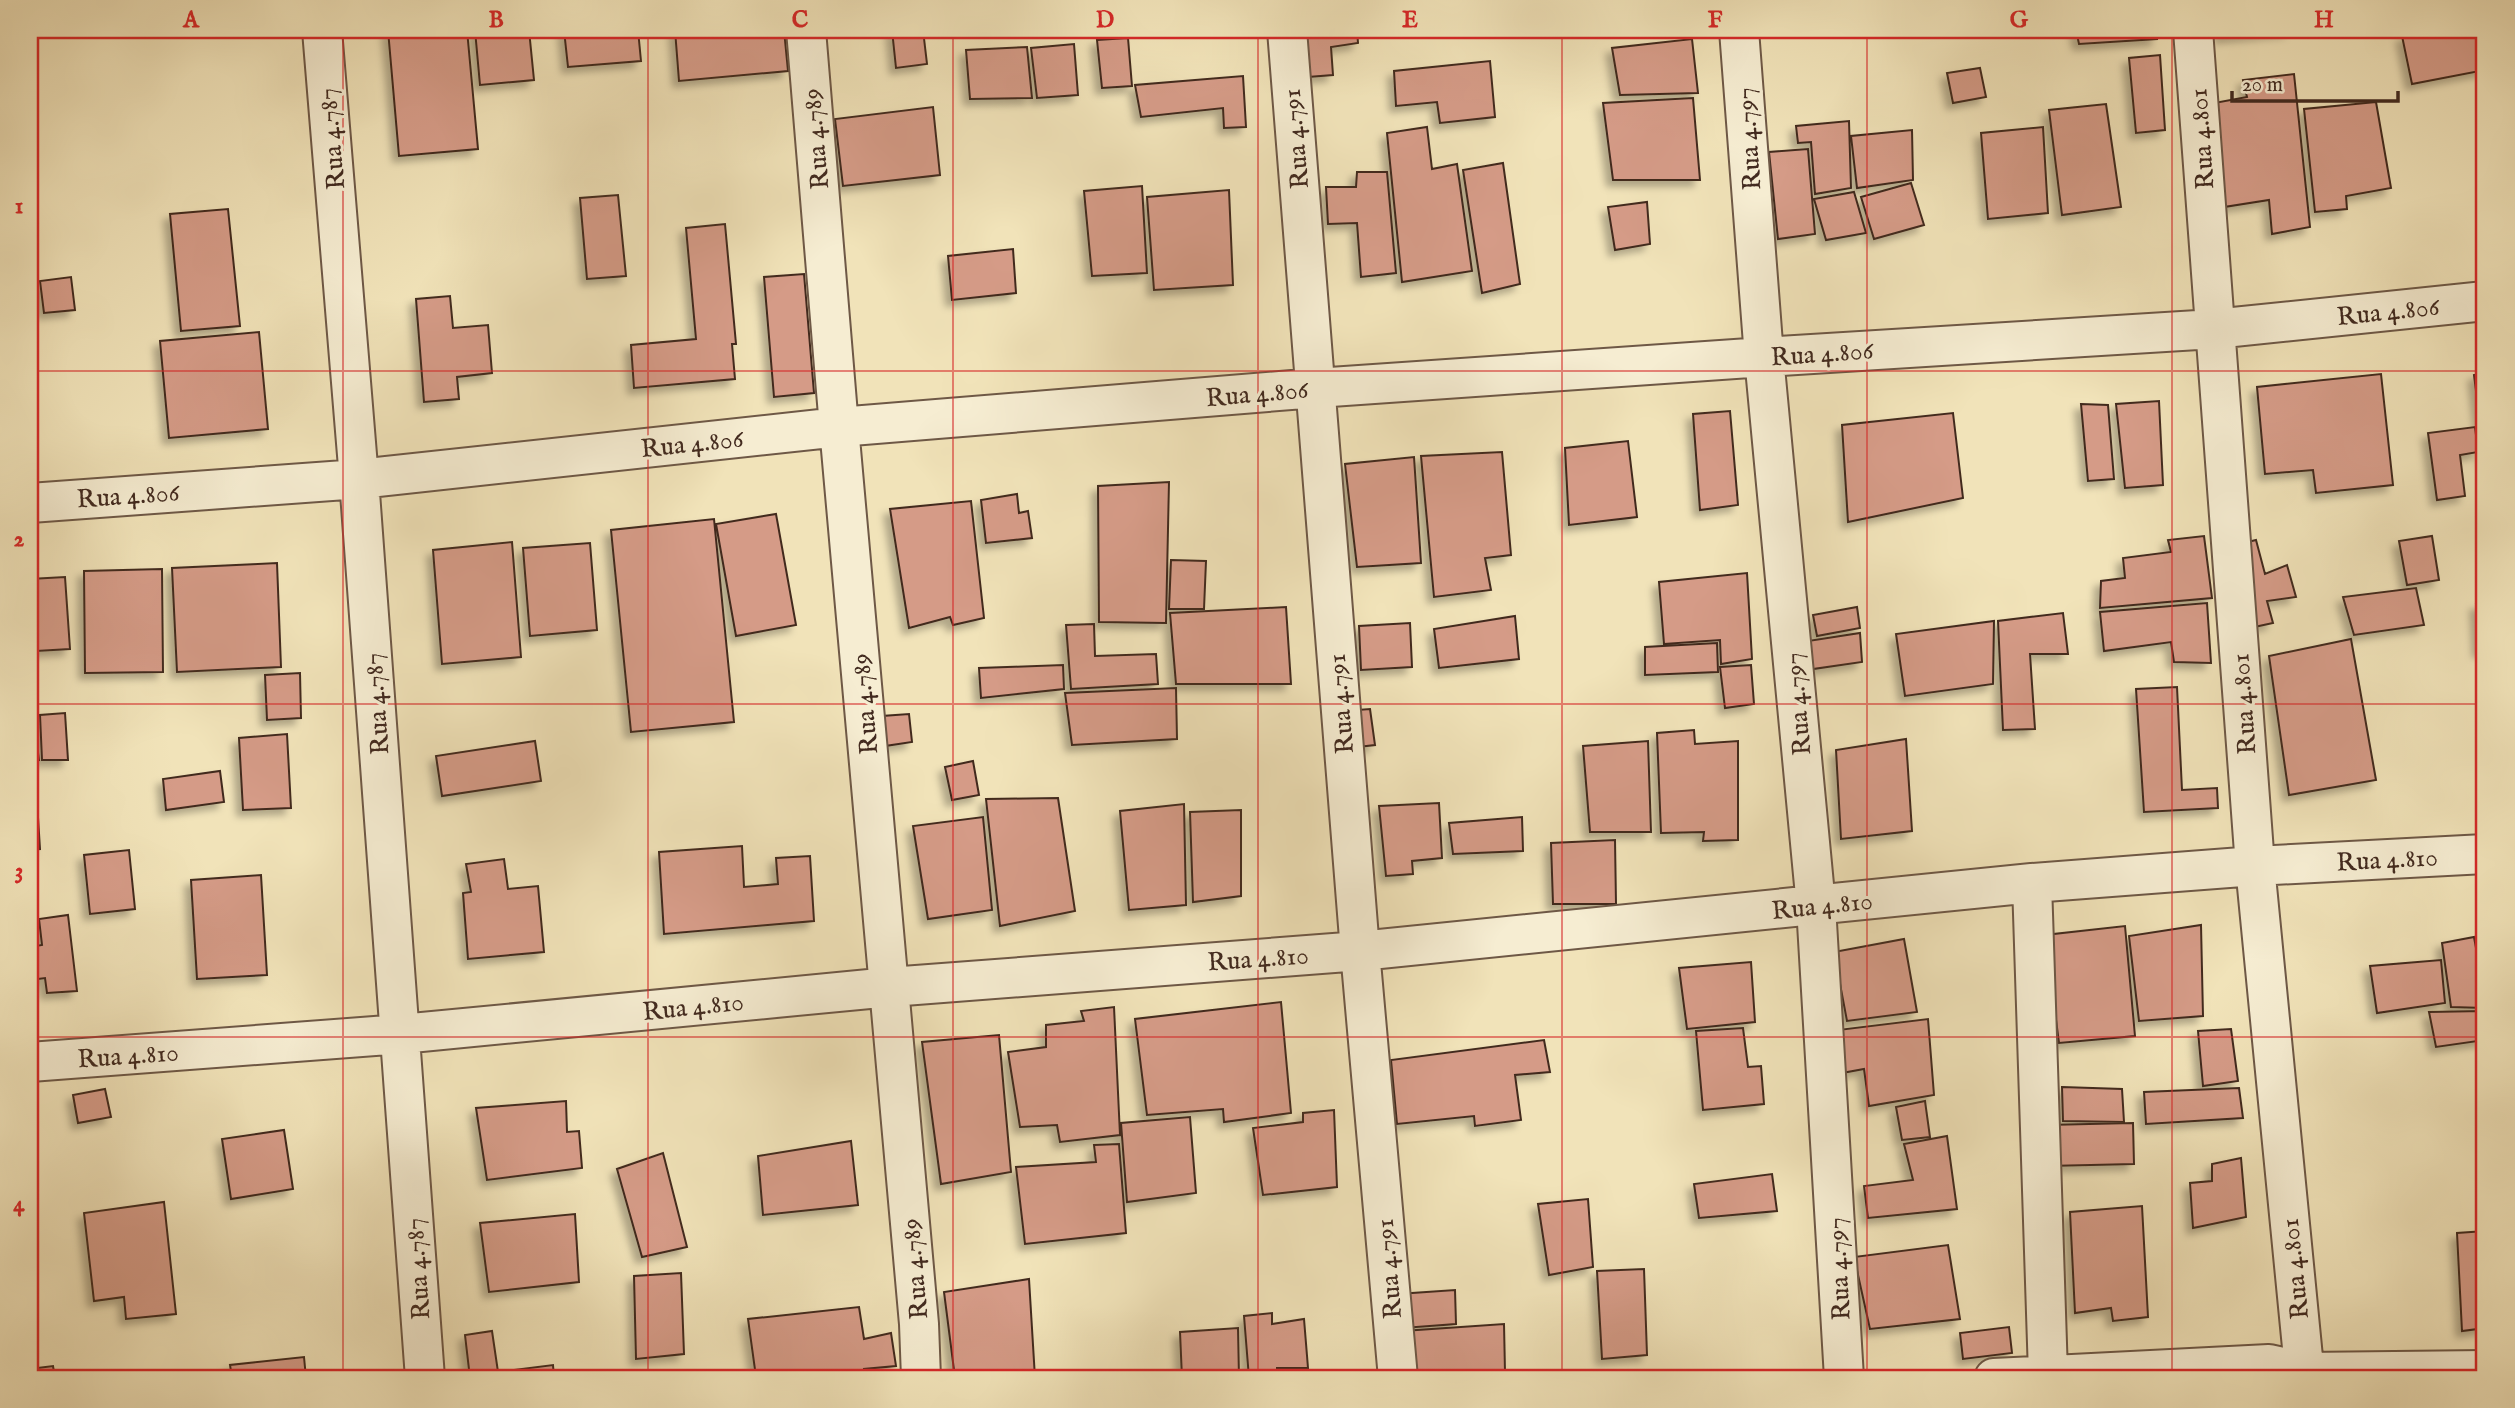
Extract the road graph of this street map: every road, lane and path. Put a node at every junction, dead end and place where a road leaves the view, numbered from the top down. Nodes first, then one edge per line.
1 (323, 30) edge
2 (806, 30) edge
3 (1287, 30) edge
4 (1739, 30) edge
5 (2193, 30) edge
6 (2485, 301) edge
7 (2214, 329) junction
8 (1764, 357) junction
9 (1315, 388) junction
10 (839, 427) junction
11 (359, 479) junction
12 (30, 503) edge
13 (2485, 854) edge
14 (2255, 866) junction
15 (2032, 883) junction
16 (1816, 906) junction
17 (1360, 951) junction
18 (890, 987) junction
19 (401, 1034) junction
20 (30, 1062) edge
21 (2485, 1370) edge
22 (2048, 1374) junction
23 (2304, 1375) edge
24 (425, 1378) edge
25 (920, 1378) edge
26 (1398, 1378) edge
27 (1844, 1378) edge
28 (1994, 1378) edge

1 - 11 street, Rua 4.787
2 - 10 street, Rua 4.789
3 - 9 street, Rua 4.791
4 - 8 street, Rua 4.797
5 - 7 street, Rua 4.801
6 - 7 street, Rua 4.806
7 - 8 street, Rua 4.806
7 - 14 street, Rua 4.801
8 - 9 street, Rua 4.806
8 - 16 street, Rua 4.797
9 - 10 street, Rua 4.806
9 - 17 street, Rua 4.791
10 - 11 street, Rua 4.806
10 - 18 street, Rua 4.789
11 - 12 street, Rua 4.806
11 - 19 street, Rua 4.787
13 - 14 street, Rua 4.810
14 - 15 street, Rua 4.810
14 - 23 street, Rua 4.801
15 - 16 street, Rua 4.810
15 - 22 street
16 - 17 street, Rua 4.810
16 - 27 street, Rua 4.797
17 - 18 street, Rua 4.810
17 - 26 street, Rua 4.791
18 - 19 street, Rua 4.810
18 - 25 street, Rua 4.789
19 - 20 street, Rua 4.810
19 - 24 street, Rua 4.787
21 - 23 street
22 - 23 street
22 - 28 street

